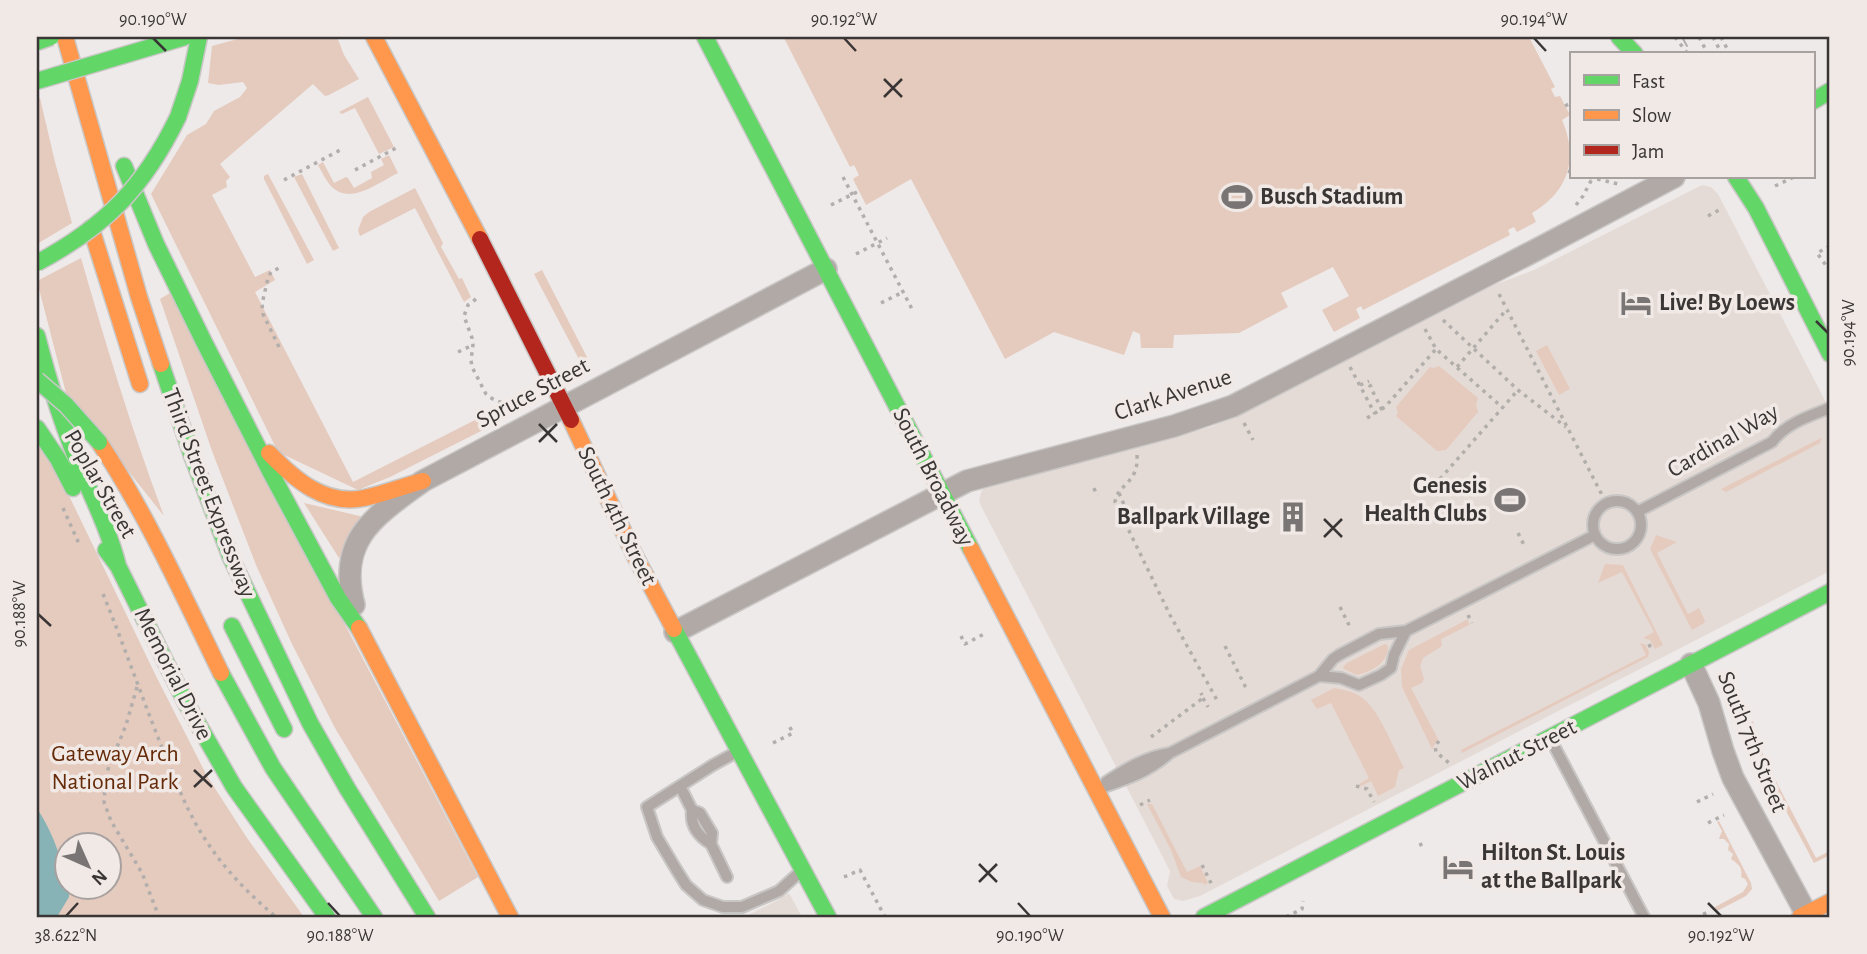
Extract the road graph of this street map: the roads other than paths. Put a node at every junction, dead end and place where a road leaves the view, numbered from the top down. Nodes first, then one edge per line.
1 (51, 37) edge
2 (65, 37) edge
3 (185, 37) edge
4 (199, 37) edge
5 (705, 37) edge
6 (1619, 37) edge
7 (37, 39) edge
8 (381, 41) edge
9 (85, 48) dead end
10 (1633, 52) edge
11 (96, 83) dead end
12 (44, 85) edge
13 (1830, 91) edge
14 (1814, 100) edge
15 (117, 149) dead end
16 (1672, 178) edge
17 (1737, 178) edge
18 (87, 214) dead end
19 (37, 263) edge
20 (826, 269) junction
21 (37, 336) edge
22 (1830, 354) edge
23 (37, 380) edge
24 (145, 401) dead end
25 (565, 407) junction
26 (1830, 408) edge
27 (37, 429) edge
28 (250, 432) junction
29 (423, 481) junction
30 (131, 491) junction
31 (942, 493) junction
32 (1637, 512) junction
33 (1595, 535) junction
34 (118, 566) junction
35 (1830, 592) edge
36 (227, 614) dead end
37 (359, 628) junction
38 (183, 630) dead end
39 (1406, 631) junction
40 (675, 632) junction
41 (1691, 664) junction
42 (1319, 676) junction
43 (1550, 738) junction
44 (290, 739) dead end
45 (738, 751) junction
46 (680, 786) junction
47 (1095, 790) junction
48 (803, 870) junction
49 (727, 877) dead end
50 (330, 895) dead end
51 (1830, 902) edge
52 (1804, 916) edge
53 (327, 917) edge
54 (344, 917) edge
55 (374, 917) edge
56 (427, 917) edge
57 (510, 917) edge
58 (828, 917) edge
59 (1161, 917) edge
60 (1204, 917) edge
61 (1644, 917) edge

1 - 7 main road, bridge
2 - 56 main road, Third Street Expressway
3 - 12 main road, bridge
4 - 19 main road, bridge
5 - 20 main road, South Broadway
6 - 10 main road
7 - 12 main road
8 - 25 main road, South 4th Street
9 - 11 main road
13 - 14 main road
15 - 28 main road
16 - 31 street, Clark Avenue
17 - 22 main road
18 - 24 main road, Third Street Expressway
20 - 25 street, Spruce Street
20 - 31 main road, South Broadway
21 - 34 main road
23 - 30 main road, bridge
25 - 29 street, Spruce Street
25 - 40 main road, South 4th Street
26 - 32 lane, Cardinal Way
27 - 34 main road, Poplar Street
28 - 29 main road
28 - 37 main road
29 - 37 street, Spruce Street
30 - 38 main road
30 - 55 main road
31 - 40 street, Clark Avenue
31 - 47 main road, South Broadway
32 - 33 lane
32 - 33 lane
33 - 39 lane
34 - 53 main road, Memorial Drive
35 - 41 main road, Walnut Street
36 - 44 main road, Third Street Expressway
37 - 57 main road
39 - 42 lane
39 - 42 lane
40 - 45 main road, South 4th Street
41 - 43 main road, Walnut Street
41 - 52 street, South 7th Street
42 - 47 lane
43 - 60 main road, Walnut Street
43 - 61 lane
45 - 46 lane
45 - 48 main road, South 4th Street
46 - 48 lane
46 - 49 lane
47 - 59 main road, South Broadway
48 - 58 main road, South 4th Street
50 - 54 main road
51 - 52 main road

